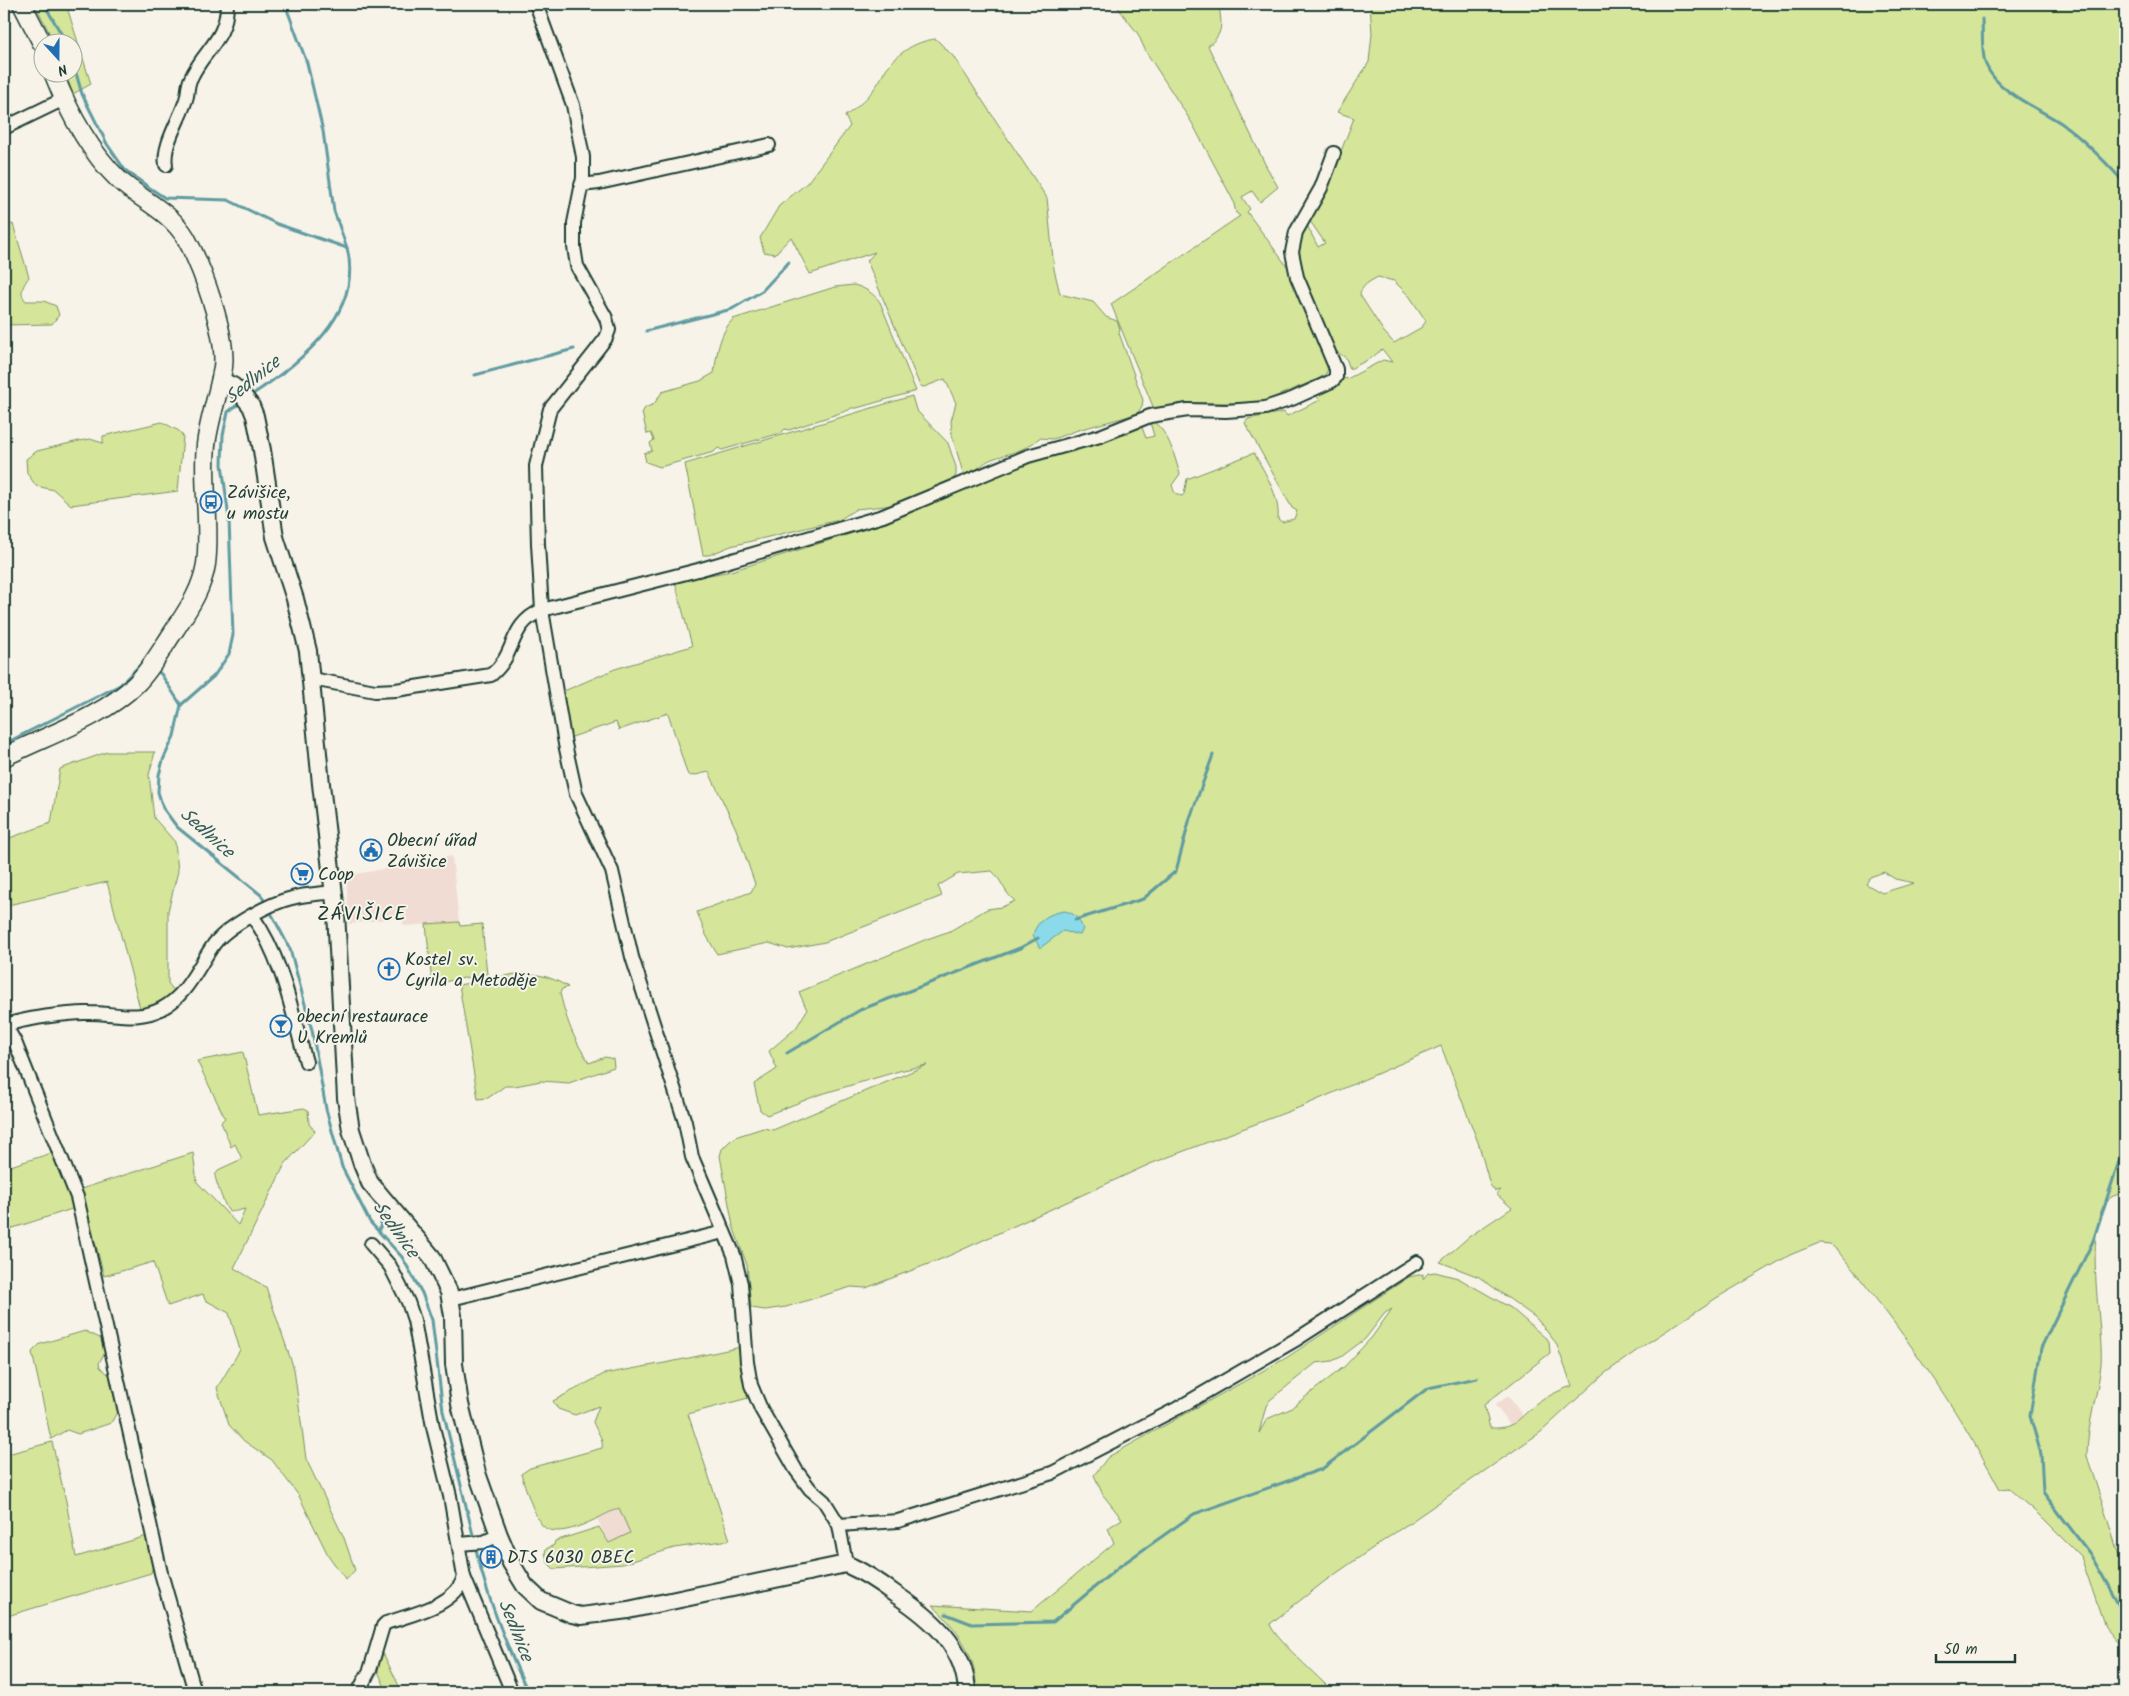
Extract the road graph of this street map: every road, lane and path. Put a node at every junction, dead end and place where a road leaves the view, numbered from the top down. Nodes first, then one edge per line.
1 (22, 4) edge
2 (227, 4) edge
3 (536, 4) edge
4 (36, 32) edge
5 (57, 82) edge
6 (64, 99) junction
7 (4, 128) edge
8 (769, 145) dead end
9 (1334, 153) dead end
10 (166, 166) dead end
11 (581, 185) junction
12 (228, 384) junction
13 (542, 610) junction
14 (312, 679) junction
15 (4, 757) edge
16 (334, 892) junction
17 (256, 915) junction
18 (5, 1025) edge
19 (306, 1062) dead end
20 (724, 1232) junction
21 (371, 1244) dead end
22 (1417, 1262) dead end
23 (451, 1299) junction
24 (839, 1525) junction
25 (492, 1539) junction
26 (462, 1544) junction
27 (846, 1564) junction
28 (464, 1576) junction
29 (195, 1692) edge
30 (358, 1692) edge
31 (512, 1692) edge
32 (967, 1692) edge

1 - 4 main road
2 - 10 street
3 - 11 street
5 - 6 main road
6 - 7 street
6 - 12 main road
8 - 11 street
9 - 13 street
11 - 13 street
12 - 14 street
12 - 15 main road
13 - 14 street
13 - 20 street
14 - 16 street
16 - 17 street
16 - 23 street
17 - 18 street
17 - 19 street
18 - 29 street
20 - 23 street
20 - 24 street
21 - 26 street
22 - 24 street
23 - 25 street
24 - 27 street
25 - 26 street
25 - 27 street
26 - 28 street
27 - 32 street
28 - 30 street
28 - 31 street

